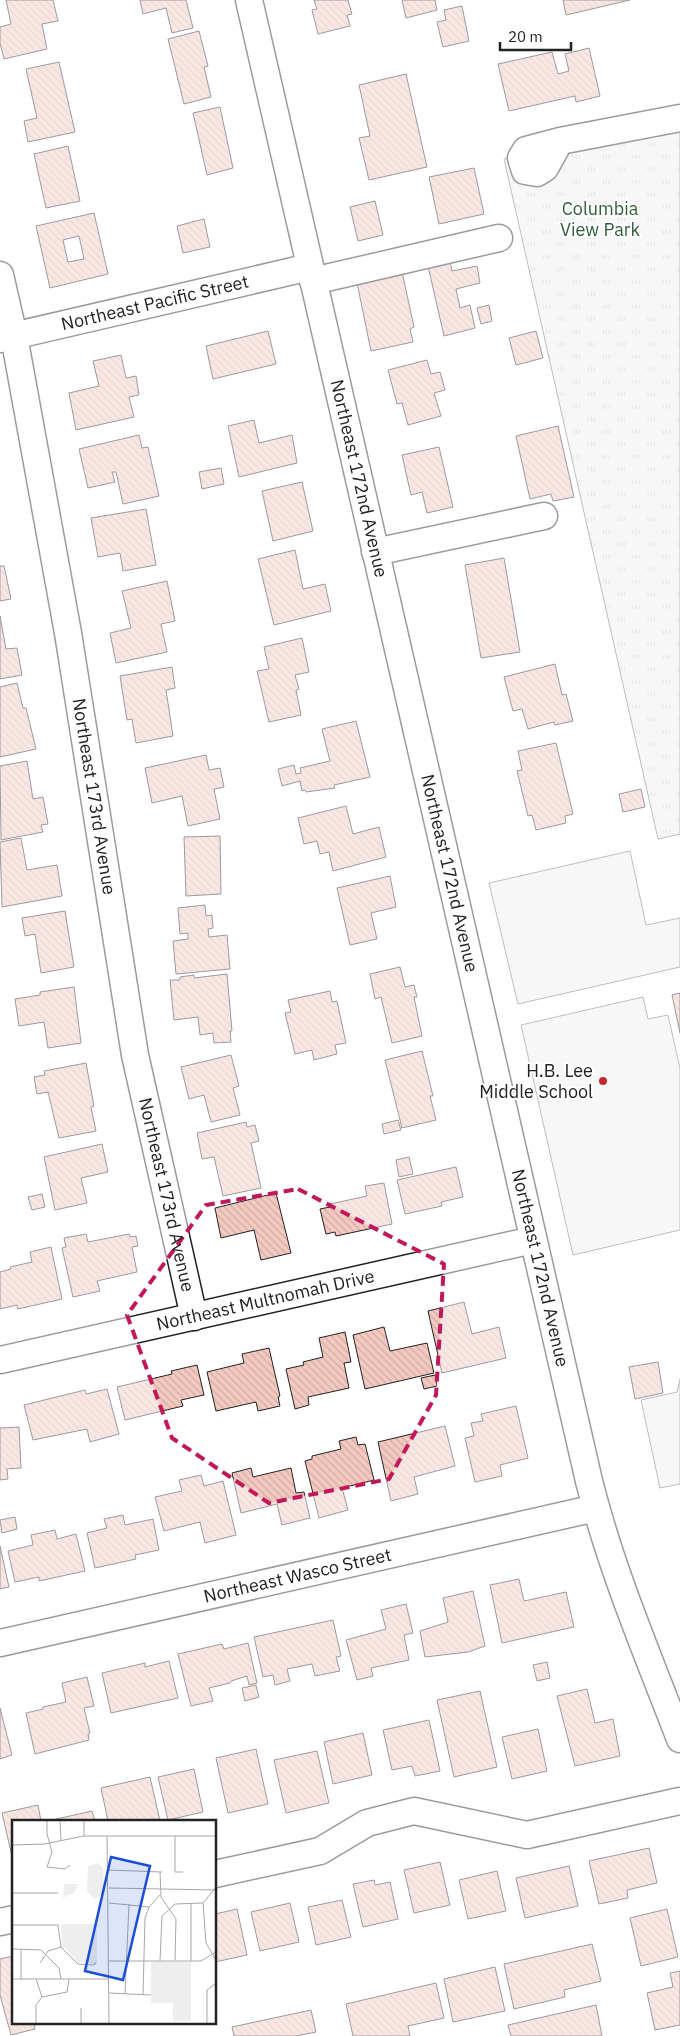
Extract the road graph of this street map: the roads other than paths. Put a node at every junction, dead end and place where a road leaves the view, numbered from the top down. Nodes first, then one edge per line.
1 (249, 0) edge
2 (680, 118) edge
3 (560, 141) dead end
4 (499, 238) dead end
5 (311, 274) junction
6 (0, 275) edge
7 (7, 338) edge
8 (544, 516) dead end
9 (375, 552) junction
10 (533, 1240) junction
11 (194, 1316) junction
12 (0, 1360) edge
13 (596, 1508) junction
14 (0, 1644) edge
15 (680, 1738) edge
16 (680, 1801) edge
17 (216, 1874) edge

1 - 5 street, Northeast 172nd Avenue
2 - 3 street
4 - 5 street, Northeast Pacific Street
5 - 7 street, Northeast Pacific Street
5 - 9 street, Northeast 172nd Avenue
6 - 7 street, Northeast 173rd Avenue
7 - 11 street, Northeast 173rd Avenue
8 - 9 street
9 - 10 street, Northeast 172nd Avenue
10 - 11 street, Northeast Multnomah Drive
10 - 13 street, Northeast 172nd Avenue
11 - 12 street, Northeast Multnomah Drive
13 - 14 street, Northeast Wasco Street
13 - 15 street, Northeast 172nd Avenue
16 - 17 street

